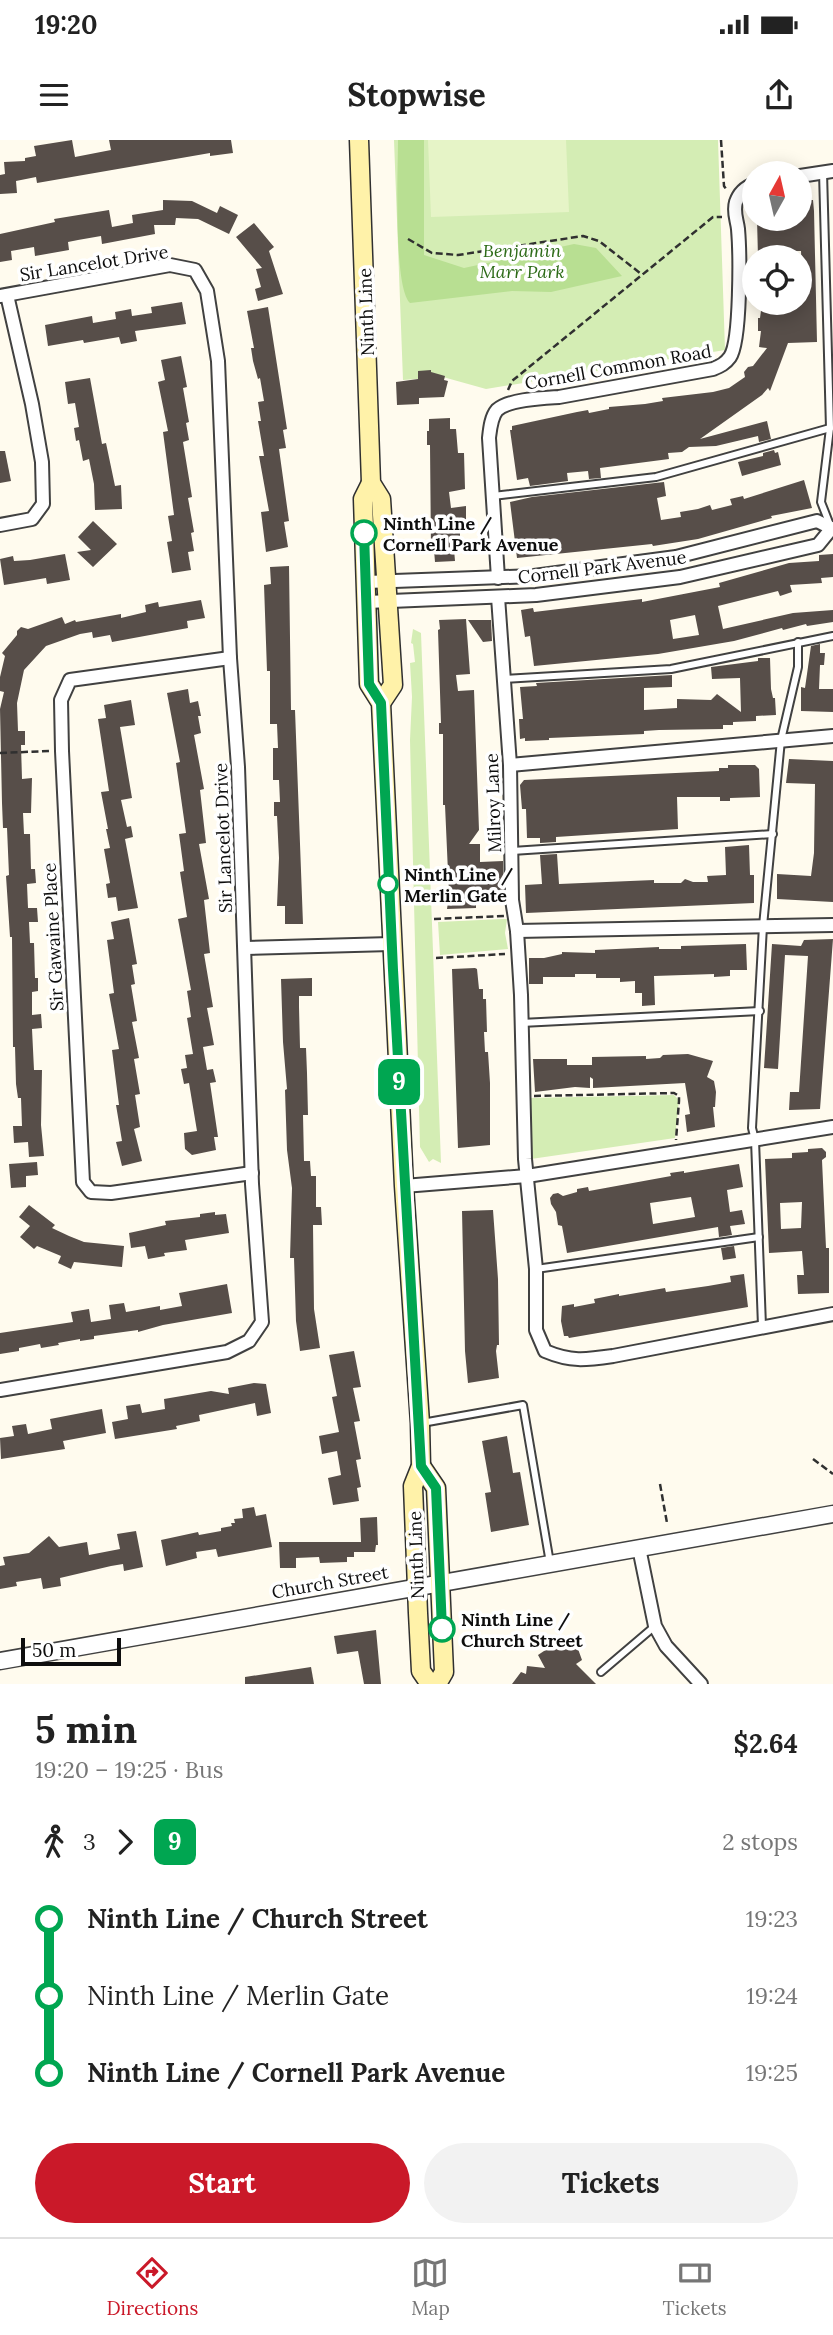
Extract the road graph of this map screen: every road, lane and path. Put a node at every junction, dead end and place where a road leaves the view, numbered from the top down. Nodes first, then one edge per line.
1 (359, 140) edge
2 (721, 140) edge
3 (828, 172) edge
4 (726, 189) dead end
5 (742, 193) edge
6 (722, 217) dead end
7 (408, 239) dead end
8 (641, 274) junction
9 (4, 296) edge
10 (508, 390) dead end
11 (830, 428) junction
12 (371, 483) junction
13 (491, 496) junction
14 (0, 525) edge
15 (832, 529) edge
16 (498, 578) junction
17 (387, 581) junction
18 (366, 582) junction
19 (499, 597) junction
20 (367, 602) junction
21 (388, 602) junction
22 (833, 636) edge
23 (798, 642) junction
24 (230, 658) junction
25 (503, 679) junction
26 (381, 703) junction
27 (833, 736) edge
28 (781, 740) junction
29 (62, 751) junction
30 (0, 753) edge
31 (510, 765) junction
32 (773, 835) junction
33 (512, 851) junction
34 (434, 919) dead end
35 (516, 924) junction
36 (833, 925) edge
37 (763, 926) junction
38 (391, 944) junction
39 (245, 948) junction
40 (518, 950) junction
41 (436, 958) dead end
42 (760, 1011) junction
43 (521, 1023) junction
44 (524, 1096) junction
45 (833, 1127) edge
46 (677, 1140) dead end
47 (755, 1140) junction
48 (252, 1173) junction
49 (527, 1176) junction
50 (404, 1186) junction
51 (759, 1237) junction
52 (536, 1269) junction
53 (833, 1314) edge
54 (762, 1326) junction
55 (0, 1390) edge
56 (420, 1423) junction
57 (813, 1459) dead end
58 (421, 1466) junction
59 (833, 1474) edge
60 (660, 1484) dead end
61 (833, 1514) edge
62 (667, 1523) dead end
63 (639, 1548) junction
64 (551, 1565) junction
65 (441, 1582) junction
66 (417, 1586) junction
67 (655, 1626) junction
68 (0, 1661) edge
69 (601, 1672) dead end
70 (430, 1684) edge
71 (437, 1684) edge
72 (701, 1684) edge

1 - 12 main road, Ninth Line
2 - 4 path
3 - 11 lane
5 - 13 street, Cornell Common Road
6 - 8 path
7 - 8 path
8 - 10 path
9 - 14 street
9 - 24 street, Sir Lancelot Drive
11 - 13 lane
11 - 15 lane
12 - 17 main road, Ninth Line
12 - 18 main road, Ninth Line
13 - 16 street, Cornell Common Road
15 - 16 street, Cornell Park Avenue
15 - 19 street, Cornell Park Avenue
16 - 17 street, Cornell Park Avenue
17 - 18 street, Cornell Park Avenue
17 - 21 main road, Ninth Line
18 - 20 main road, Ninth Line
19 - 21 street, Cornell Park Avenue
19 - 25 street, Milroy Lane
20 - 21 street, Cornell Park Avenue
20 - 26 main road, Ninth Line
21 - 26 main road, Ninth Line
22 - 23 lane
23 - 25 lane
23 - 28 lane
24 - 29 street, Sir Gawaine Place
24 - 39 street, Sir Lancelot Drive
25 - 31 street, Milroy Lane
26 - 38 main road, Ninth Line
27 - 28 street
28 - 31 street
28 - 32 lane
29 - 30 path
29 - 48 street, Sir Gawaine Place
31 - 33 street, Milroy Lane
32 - 33 lane
32 - 37 lane
33 - 35 street, Milroy Lane
34 - 35 path
35 - 37 street
35 - 40 street, Milroy Lane
36 - 37 street
37 - 42 lane
38 - 39 street
38 - 50 main road, Ninth Line
39 - 48 street, Sir Lancelot Drive
40 - 41 path
40 - 43 street, Milroy Lane
42 - 43 lane
42 - 47 lane
43 - 44 street, Milroy Lane
44 - 46 path
44 - 49 street, Milroy Lane
45 - 47 street
47 - 49 street
47 - 51 lane
48 - 55 street, Sir Lancelot Drive
49 - 50 street
49 - 52 street, Milroy Lane
50 - 56 main road, Ninth Line
51 - 52 lane
51 - 54 lane
52 - 54 street, Milroy Lane
53 - 54 street, Milroy Lane
56 - 58 main road, Ninth Line
56 - 64 lane
57 - 59 path
58 - 65 main road, Ninth Line
58 - 66 main road, Ninth Line
60 - 62 path
61 - 63 street, Church Street
63 - 64 street, Church Street
63 - 67 street
64 - 65 street, Church Street
65 - 66 street, Church Street
65 - 71 main road, Ninth Line
66 - 68 street, Church Street
66 - 70 main road, Ninth Line
67 - 69 lane
67 - 72 street

